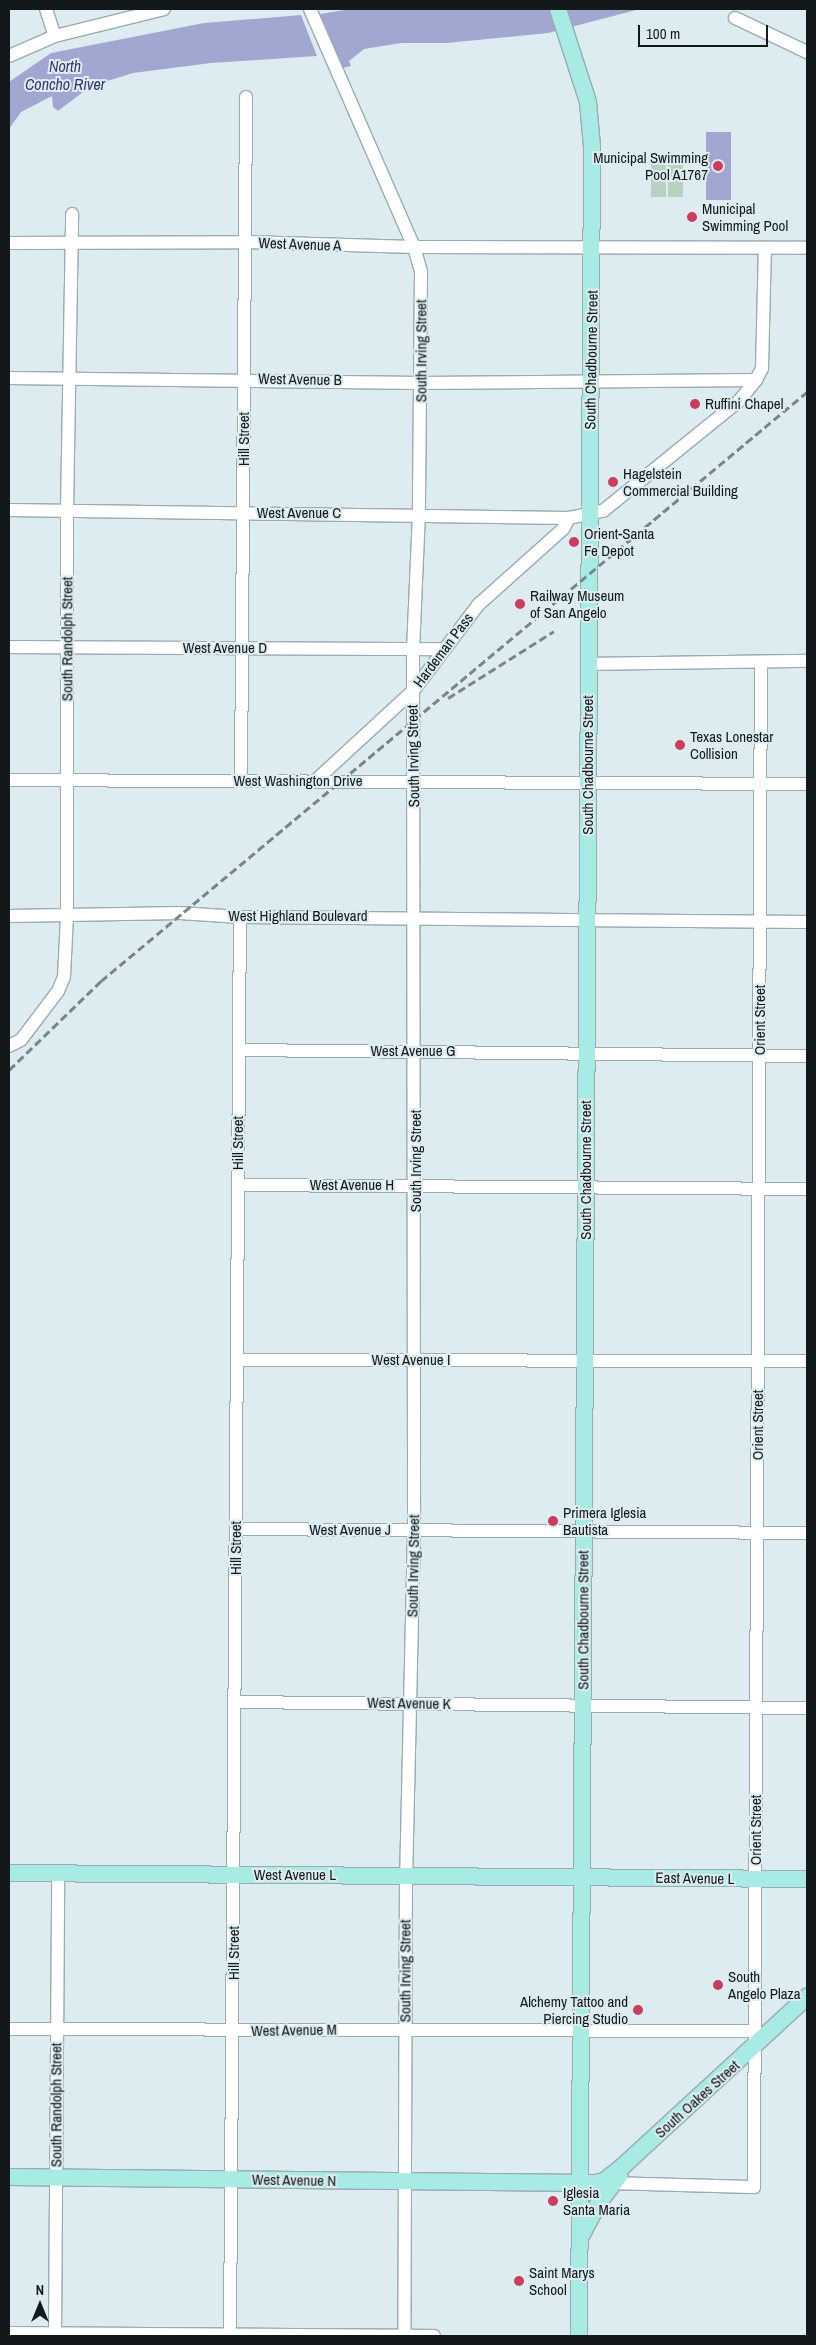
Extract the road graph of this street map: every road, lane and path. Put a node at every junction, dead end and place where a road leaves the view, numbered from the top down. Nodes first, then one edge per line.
1 (46, 9) edge
2 (164, 9) edge
3 (558, 9) edge
4 (310, 11) edge
5 (735, 18) dead end
6 (55, 36) junction
7 (807, 52) edge
8 (9, 56) edge
9 (246, 97) dead end
10 (72, 214) dead end
11 (71, 241) junction
12 (247, 242) junction
13 (9, 243) edge
14 (414, 247) junction
15 (592, 247) junction
16 (765, 248) junction
17 (807, 248) edge
18 (9, 378) edge
19 (244, 378) junction
20 (69, 379) junction
21 (591, 380) junction
22 (756, 380) junction
23 (421, 382) junction
24 (9, 510) edge
25 (67, 510) junction
26 (419, 513) junction
27 (243, 514) junction
28 (589, 515) junction
29 (569, 518) junction
30 (9, 648) edge
31 (68, 648) junction
32 (242, 648) junction
33 (413, 649) junction
34 (442, 649) junction
35 (807, 661) edge
36 (762, 663) junction
37 (589, 664) junction
38 (413, 691) junction
39 (9, 780) edge
40 (66, 780) junction
41 (241, 781) junction
42 (315, 781) junction
43 (414, 781) junction
44 (588, 782) junction
45 (761, 784) junction
46 (807, 784) edge
47 (9, 916) edge
48 (67, 916) junction
49 (240, 917) junction
50 (414, 917) junction
51 (587, 920) junction
52 (760, 922) junction
53 (807, 922) edge
54 (10, 1046) edge
55 (239, 1050) junction
56 (415, 1051) junction
57 (586, 1052) junction
58 (760, 1055) junction
59 (807, 1056) edge
60 (238, 1185) junction
61 (416, 1186) junction
62 (759, 1188) junction
63 (586, 1189) junction
64 (807, 1189) edge
65 (237, 1360) junction
66 (415, 1360) junction
67 (758, 1360) junction
68 (807, 1361) edge
69 (585, 1362) junction
70 (236, 1529) junction
71 (414, 1530) junction
72 (584, 1530) junction
73 (757, 1533) junction
74 (807, 1534) edge
75 (235, 1702) junction
76 (410, 1703) junction
77 (583, 1707) junction
78 (756, 1707) junction
79 (807, 1708) edge
80 (9, 1874) edge
81 (58, 1874) junction
82 (234, 1875) junction
83 (406, 1876) junction
84 (582, 1876) junction
85 (755, 1879) junction
86 (807, 1879) edge
87 (807, 1997) edge
88 (9, 2029) edge
89 (57, 2029) junction
90 (405, 2029) junction
91 (580, 2029) junction
92 (233, 2031) junction
93 (755, 2039) junction
94 (626, 2164) junction
95 (9, 2177) edge
96 (56, 2178) junction
97 (232, 2179) junction
98 (405, 2181) junction
99 (579, 2182) junction
100 (596, 2183) junction
101 (615, 2184) junction
102 (579, 2240) junction
103 (9, 2333) edge
104 (55, 2335) edge
105 (230, 2335) edge
106 (404, 2336) edge
107 (434, 2336) edge
108 (579, 2336) edge

1 - 6 street
2 - 6 street
3 - 15 main road, South Chadbourne Street
4 - 14 street, South Irving Street
5 - 7 street
6 - 8 street
9 - 12 street, Hill Street
10 - 11 street, South Randolph Street
11 - 12 street, West Avenue A
11 - 13 street, West Avenue A
11 - 20 street, South Randolph Street
12 - 14 street, West Avenue A
12 - 19 street, Hill Street
14 - 15 street, West Avenue A
14 - 23 street, South Irving Street
15 - 16 street, West Avenue A
15 - 21 main road, South Chadbourne Street
16 - 17 street, West Avenue A
16 - 22 street
18 - 20 street, West Avenue B
19 - 20 street, West Avenue B
19 - 23 street, West Avenue B
19 - 27 street, Hill Street
20 - 25 street, South Randolph Street
21 - 22 street, West Avenue B
21 - 23 street, West Avenue B
21 - 28 main road, South Chadbourne Street
22 - 28 street
23 - 26 street, South Irving Street
24 - 25 street, West Avenue C
25 - 27 street, West Avenue C
25 - 31 street, South Randolph Street
26 - 27 street, West Avenue C
26 - 29 street, West Avenue C
26 - 33 street, South Irving Street
27 - 32 street, Hill Street
28 - 29 street, West Avenue C
28 - 37 main road, South Chadbourne Street
29 - 34 street, Hardeman Pass
30 - 31 street, West Avenue D
31 - 32 street, West Avenue D
31 - 40 street, South Randolph Street
32 - 33 street, West Avenue D
32 - 41 street, Hill Street
33 - 34 street, West Avenue D
33 - 38 street, South Irving Street
34 - 38 street, Hardeman Pass
35 - 36 street
36 - 37 street
36 - 45 street, Orient Street
37 - 44 main road, South Chadbourne Street
38 - 42 street, Hardeman Pass
38 - 43 street, South Irving Street
39 - 40 street, West Washington Drive
40 - 41 street, West Washington Drive
40 - 48 street, South Randolph Street
41 - 42 street, West Washington Drive
42 - 43 street, West Washington Drive
43 - 44 street, West Washington Drive
43 - 50 street, South Irving Street
44 - 45 street, West Washington Drive
44 - 51 main road, South Chadbourne Street
45 - 46 street, West Washington Drive
45 - 52 street, Orient Street
47 - 48 street, West Highland Boulevard
48 - 49 street, West Highland Boulevard
48 - 54 street, South Randolph Street
49 - 50 street, West Highland Boulevard
49 - 55 street, Hill Street
50 - 51 street, West Highland Boulevard
50 - 56 street, South Irving Street
51 - 52 street, West Highland Boulevard
51 - 57 main road, South Chadbourne Street
52 - 53 street, West Highland Boulevard
52 - 58 street, Orient Street
55 - 56 street, West Avenue G
55 - 60 street, Hill Street
56 - 57 street, West Avenue G
56 - 61 street, South Irving Street
57 - 58 street, West Avenue G
57 - 63 main road, South Chadbourne Street
58 - 59 street, West Avenue G
58 - 62 street, Orient Street
60 - 61 street, West Avenue H
60 - 65 street, Hill Street
61 - 63 street, West Avenue H
61 - 66 street, South Irving Street
62 - 63 street, West Avenue H
62 - 64 street, West Avenue H
62 - 67 street, Orient Street
63 - 69 main road, South Chadbourne Street
65 - 66 street, West Avenue I
65 - 70 street, Hill Street
66 - 69 street, West Avenue I
66 - 71 street, South Irving Street
67 - 68 street, West Avenue I
67 - 69 street, West Avenue I
67 - 73 street, Orient Street
69 - 72 main road, South Chadbourne Street
70 - 71 street, West Avenue J
70 - 75 street, Hill Street
71 - 72 street, West Avenue J
71 - 76 street, South Irving Street
72 - 73 street, West Avenue J
72 - 77 main road, South Chadbourne Street
73 - 74 street, West Avenue J
73 - 78 street, Orient Street
75 - 76 street, West Avenue K
75 - 82 street, Hill Street
76 - 77 street, West Avenue K
76 - 83 street, South Irving Street
77 - 78 street, West Avenue K
77 - 84 main road, South Chadbourne Street
78 - 79 street, West Avenue K
78 - 85 street, Orient Street
80 - 81 main road, West Avenue L
81 - 82 main road, West Avenue L
81 - 89 street, South Randolph Street
82 - 83 main road, West Avenue L
82 - 92 street, Hill Street
83 - 84 main road, West Avenue L
83 - 90 street, South Irving Street
84 - 85 main road, East Avenue L
84 - 91 main road, South Chadbourne Street
85 - 86 main road, East Avenue L
85 - 93 street, Orient Street
87 - 93 main road, South Oakes Street
88 - 89 street, West Avenue M
89 - 92 street, West Avenue M
89 - 96 street, South Randolph Street
90 - 91 street, West Avenue M
90 - 92 street, West Avenue M
90 - 98 street, South Irving Street
91 - 93 street, West Avenue M
91 - 99 main road, South Chadbourne Street
92 - 97 street, Hill Street
93 - 94 main road, South Oakes Street
93 - 101 street, Orient Street
94 - 100 main road, South Oakes Street
94 - 101 main road
95 - 96 main road, West Avenue N
96 - 97 main road, West Avenue N
96 - 104 street, South Randolph Street
97 - 98 main road, West Avenue N
97 - 105 street, Hill Street
98 - 99 main road, West Avenue N
98 - 106 street, South Irving Street
99 - 100 main road
99 - 102 main road, South Chadbourne Street
100 - 101 street
101 - 102 main road
102 - 108 main road, South Chadbourne Street
103 - 104 street
104 - 105 street
105 - 106 street
106 - 107 street

